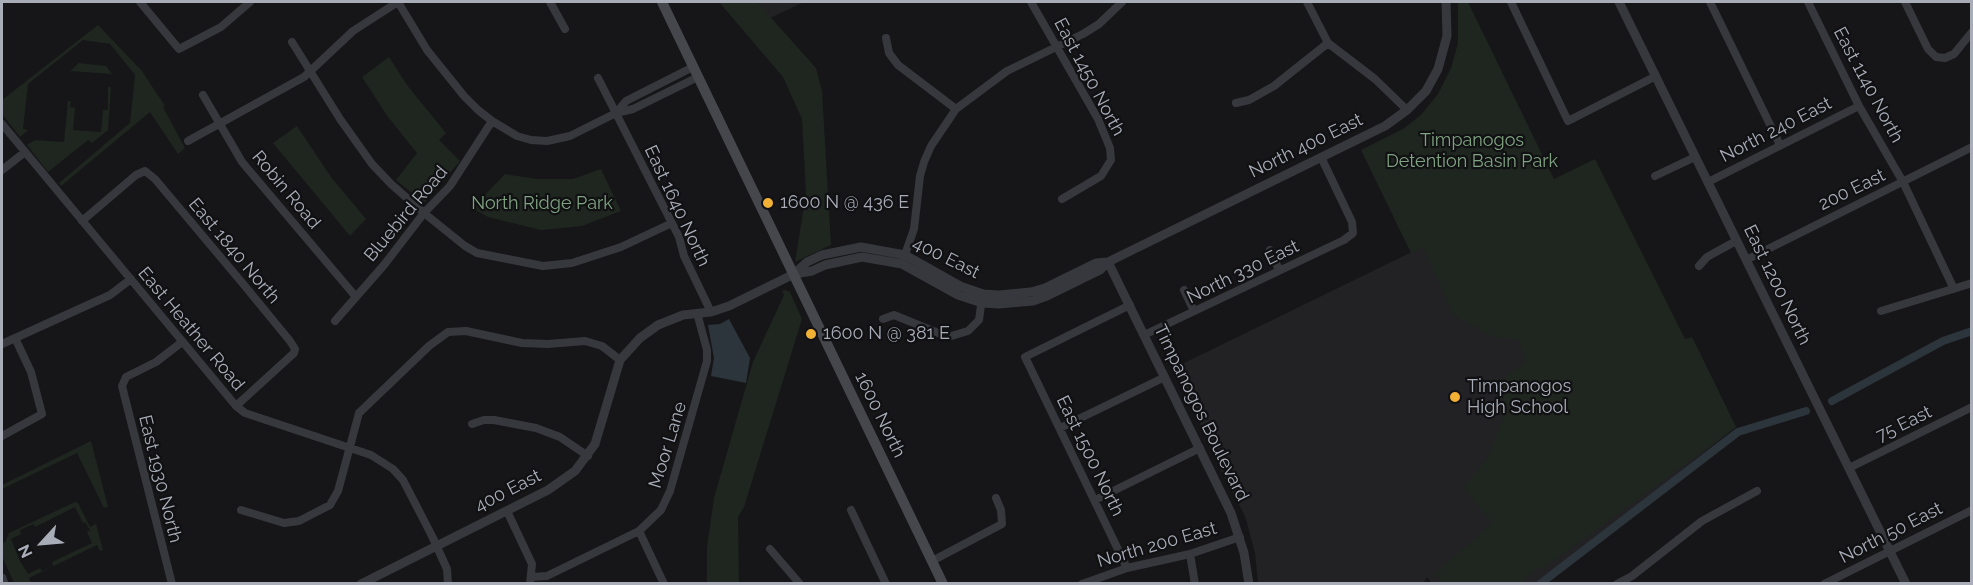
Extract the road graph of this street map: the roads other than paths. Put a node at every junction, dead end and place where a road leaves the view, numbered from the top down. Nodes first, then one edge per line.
1 (140, 2) edge
2 (250, 2) edge
3 (398, 2) edge
4 (550, 2) edge
5 (662, 2) edge
6 (1031, 2) edge
7 (1122, 2) edge
8 (1307, 2) edge
9 (1446, 2) edge
10 (1511, 2) edge
11 (1619, 2) edge
12 (1710, 2) edge
13 (1808, 2) edge
14 (1905, 2) edge
15 (564, 29) dead end
16 (1971, 32) edge
17 (886, 38) dead end
18 (292, 42) dead end
19 (1328, 43) junction
20 (1057, 46) junction
21 (311, 72) junction
22 (695, 72) junction
23 (1656, 76) junction
24 (598, 78) dead end
25 (203, 95) dead end
26 (1236, 103) dead end
27 (1859, 106) junction
28 (956, 109) junction
29 (1407, 110) junction
30 (616, 113) junction
31 (492, 121) junction
32 (2, 124) edge
33 (219, 124) junction
34 (188, 141) dead end
35 (1780, 145) junction
36 (1971, 147) edge
37 (25, 152) junction
38 (1321, 157) junction
39 (1695, 157) junction
40 (2, 170) edge
41 (1655, 176) dead end
42 (1708, 182) junction
43 (1903, 182) junction
44 (1062, 199) dead end
45 (424, 213) junction
46 (82, 221) junction
47 (672, 223) junction
48 (1736, 241) junction
49 (1269, 250) dead end
50 (903, 259) junction
51 (1746, 260) junction
52 (1108, 262) junction
53 (1699, 266) dead end
54 (1279, 270) junction
55 (794, 274) junction
56 (130, 279) junction
57 (1971, 283) edge
58 (1953, 289) junction
59 (1184, 290) dead end
60 (356, 297) junction
61 (982, 298) junction
62 (1130, 305) junction
63 (1194, 311) junction
64 (1881, 311) dead end
65 (711, 312) junction
66 (697, 313) junction
67 (884, 318) dead end
68 (335, 321) dead end
69 (1144, 335) junction
70 (15, 338) junction
71 (183, 342) junction
72 (2, 344) edge
73 (620, 360) junction
74 (1165, 377) junction
75 (236, 406) junction
76 (1971, 407) edge
77 (472, 424) dead end
78 (1060, 428) junction
79 (2, 436) edge
80 (349, 447) junction
81 (1200, 448) junction
82 (588, 456) junction
83 (1849, 468) junction
84 (1757, 491) dead end
85 (996, 498) dead end
86 (1095, 500) junction
87 (241, 510) dead end
88 (851, 510) dead end
89 (1971, 510) edge
90 (507, 511) junction
91 (639, 531) junction
92 (1240, 537) junction
93 (436, 546) junction
94 (770, 549) dead end
95 (1890, 550) junction
96 (1190, 554) junction
97 (932, 561) junction
98 (1127, 568) junction
99 (2, 578) edge
100 (531, 580) edge
101 (1634, 580) edge
102 (1088, 582) edge
103 (4, 584) edge
104 (172, 584) edge
105 (361, 584) edge
106 (448, 584) edge
107 (664, 584) edge
108 (800, 584) edge
109 (886, 584) edge
110 (943, 584) edge
111 (1195, 584) edge
112 (1249, 584) edge
113 (1617, 584) edge
114 (1824, 584) edge
115 (1906, 584) edge

1 - 2 street
3 - 21 street
3 - 31 street
4 - 15 street
5 - 22 main road, 1600 North
6 - 20 street, East 1450 North
7 - 20 street
8 - 19 street
9 - 29 street, North 400 East
10 - 23 street
11 - 23 street, East 1200 North
12 - 35 street
13 - 27 street, East 1140 North
14 - 16 street
17 - 28 street
18 - 21 street
19 - 26 street
19 - 29 street
20 - 28 street
20 - 44 street, East 1450 North
21 - 33 street
21 - 45 street
22 - 30 street
22 - 55 main road, 1600 North
23 - 39 street, East 1200 North
24 - 30 street, East 1640 North
25 - 33 street, Robin Road
27 - 35 street, North 240 East
27 - 43 street, East 1140 North
28 - 50 street
29 - 38 street, North 400 East
30 - 31 street
30 - 47 street, East 1640 North
31 - 45 street, Bluebird Road
32 - 37 street, East Heather Road
33 - 34 street
33 - 60 street, Robin Road
35 - 42 street, North 240 East
36 - 43 street, 200 East
37 - 40 street
37 - 46 street, East Heather Road
38 - 52 street, North 400 East
38 - 54 street, North 330 East
39 - 41 street
39 - 42 street, East 1200 North
42 - 48 street, East 1200 North
43 - 51 street, 200 East
43 - 58 street, East 1140 North
45 - 47 street
45 - 60 street, Bluebird Road
46 - 56 street, East Heather Road
46 - 75 street, East 1840 North
47 - 65 street, East 1640 North
48 - 51 street, East 1200 North
48 - 53 street
49 - 54 street
50 - 55 street, 400 East
50 - 61 street, 400 East
51 - 83 street, East 1200 North
52 - 61 street, 400 East
52 - 62 street, Timpanogos Boulevard
54 - 63 street, North 330 East
55 - 65 street, 400 East
55 - 97 main road, 1600 North
56 - 70 street
56 - 71 street, East Heather Road
57 - 58 street
58 - 64 street
59 - 63 street
60 - 68 street, Bluebird Road
61 - 67 street
62 - 69 street, Timpanogos Boulevard
62 - 78 street, East 1500 North
63 - 69 street, North 330 East
65 - 66 street, 400 East
66 - 73 street, 400 East
66 - 91 street, Moor Lane
69 - 74 street, Timpanogos Boulevard
70 - 72 street
70 - 79 street
71 - 75 street, East Heather Road
71 - 104 street, East 1930 North
73 - 80 street
73 - 82 street, 400 East
74 - 78 street
74 - 81 street, Timpanogos Boulevard
75 - 80 street, East Heather Road
76 - 83 street, 75 East
77 - 82 street
78 - 86 street, East 1500 North
80 - 87 street
80 - 93 street, East Heather Road
81 - 86 street
81 - 92 street, Timpanogos Boulevard
82 - 90 street, 400 East
83 - 95 street, East 1200 North
84 - 101 street
85 - 97 street
86 - 98 street, East 1500 North
88 - 109 street
89 - 95 street, North 50 East
90 - 93 street, 400 East
90 - 100 street
91 - 100 street, Moor Lane
91 - 107 street
92 - 96 street, North 200 East
92 - 112 street, Timpanogos Boulevard
93 - 105 street, 400 East
93 - 106 street, East Heather Road
94 - 108 street
95 - 114 street, North 50 East
95 - 115 street, East 1200 North
96 - 98 street, North 200 East
96 - 111 street
97 - 110 main road, 1600 North
98 - 102 street, North 200 East
99 - 103 street
101 - 113 street

